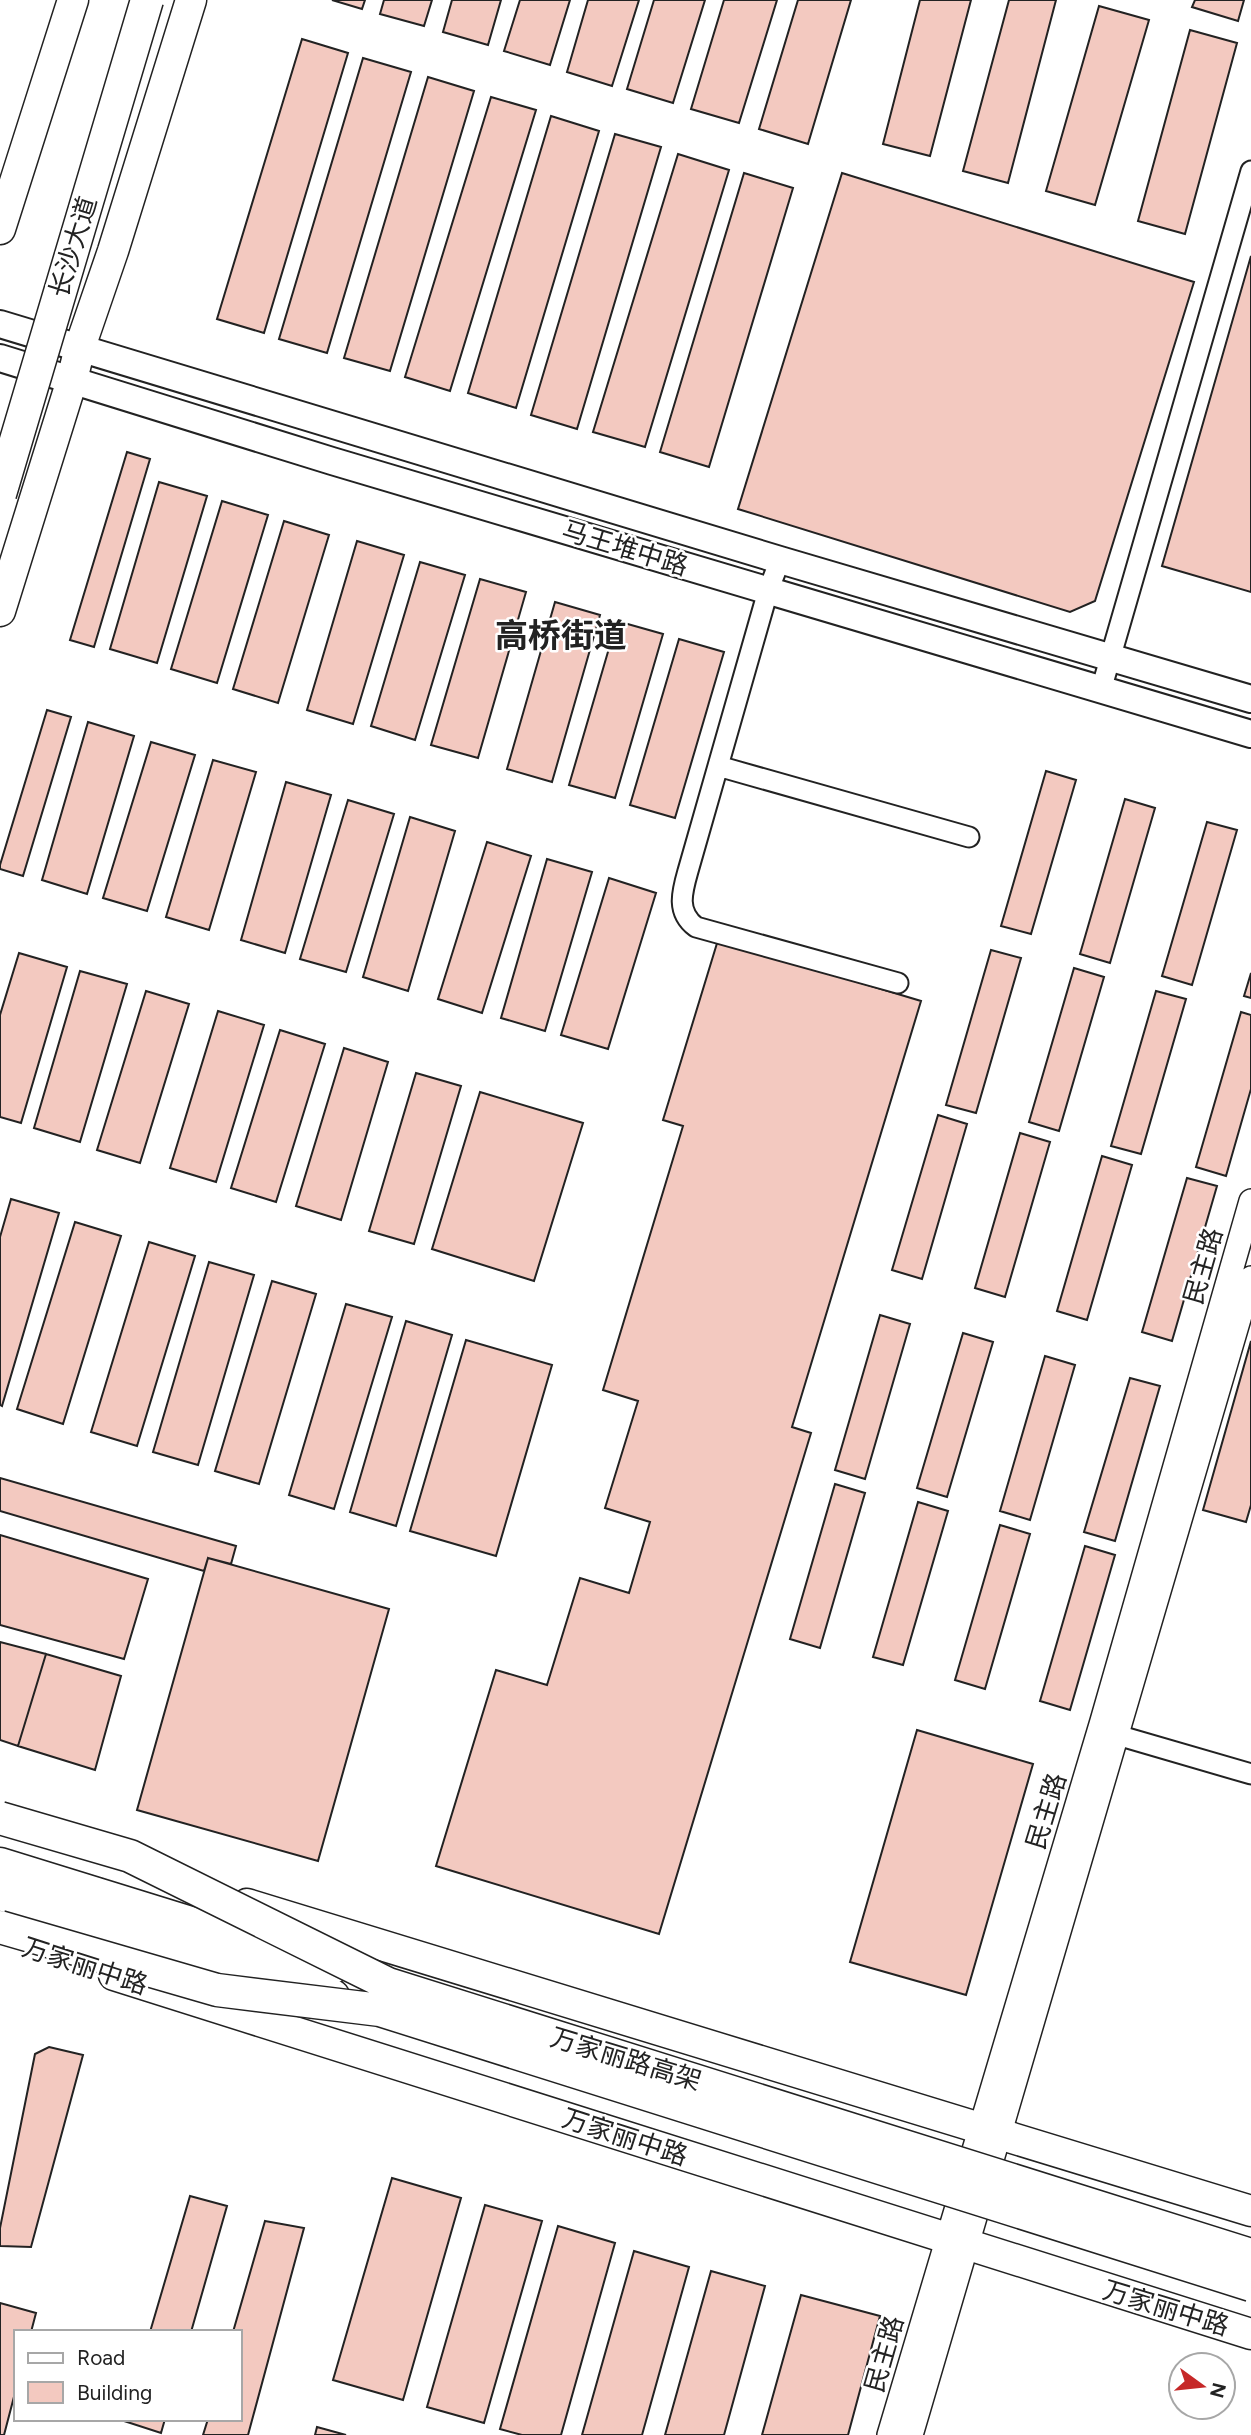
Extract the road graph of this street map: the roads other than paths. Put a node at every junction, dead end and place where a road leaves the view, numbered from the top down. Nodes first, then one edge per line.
1 (74, 0) edge
2 (126, 0) edge
3 (147, 0) edge
4 (191, 0) edge
5 (1251, 171) edge
6 (0, 229) edge
7 (0, 324) edge
8 (80, 347) junction
9 (0, 358) edge
10 (72, 380) junction
11 (0, 418) edge
12 (0, 494) edge
13 (779, 560) junction
14 (768, 591) junction
15 (0, 611) edge
16 (1110, 657) junction
17 (1101, 690) junction
18 (1251, 699) edge
19 (1251, 734) edge
20 (718, 766) junction
21 (969, 837) dead end
22 (898, 983) dead end
23 (1251, 1201) edge
24 (1251, 1278) edge
25 (1117, 1735) junction
26 (1251, 1774) edge
27 (0, 1818) edge
28 (0, 1829) edge
29 (0, 1864) edge
30 (0, 1894) edge
31 (0, 1927) edge
32 (0, 1940) edge
33 (384, 1997) junction
34 (990, 2132) junction
35 (1251, 2211) edge
36 (957, 2242) junction
37 (1251, 2255) edge
38 (1251, 2285) edge
39 (1251, 2334) edge
40 (889, 2435) edge
41 (911, 2435) edge

1 - 6 main road
2 - 11 highway, 长沙大道
3 - 12 highway, 长沙大道, bridge
4 - 8 main road
5 - 16 street
7 - 8 main road, 马王堆中路
8 - 10 main road
8 - 13 main road, 马王堆中路
9 - 10 main road, 马王堆中路
10 - 14 main road, 马王堆中路
10 - 15 main road
13 - 14 street
13 - 16 main road, 马王堆中路
14 - 17 main road, 马王堆中路
14 - 20 street
16 - 17 street
16 - 18 main road, 马王堆中路
17 - 19 main road, 马王堆中路
20 - 21 street
20 - 22 street
23 - 34 street, 民主路
24 - 25 street, 民主路
25 - 26 street
25 - 34 street, 民主路
27 - 33 highway, bridge
28 - 34 main road
29 - 33 highway, 万家丽路高架, bridge
30 - 33 highway, 万家丽路高架, bridge
31 - 33 highway, bridge
32 - 36 main road, 万家丽中路
33 - 37 highway, 万家丽路高架, bridge
33 - 38 highway, 万家丽路高架, bridge
34 - 35 main road
34 - 36 street, 民主路
36 - 39 main road, 万家丽中路
36 - 40 street, 民主路
36 - 41 street, 民主路

